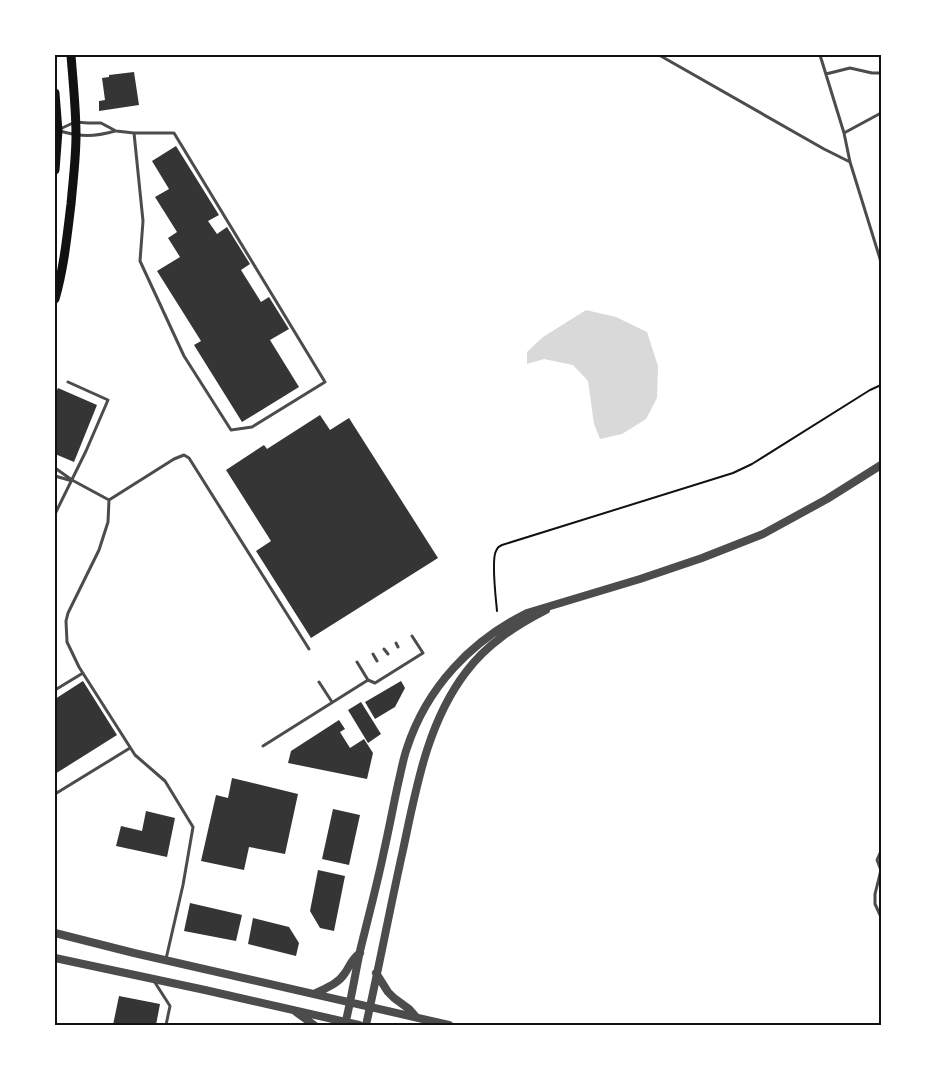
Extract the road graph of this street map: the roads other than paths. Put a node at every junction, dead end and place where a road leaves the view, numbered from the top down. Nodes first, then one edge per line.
1 (71, 55) edge
2 (659, 55) edge
3 (820, 55) edge
4 (881, 73) edge
5 (826, 74) junction
6 (55, 93) edge
7 (881, 113) edge
8 (76, 122) junction
9 (116, 130) junction
10 (58, 131) junction
11 (134, 133) junction
12 (844, 133) junction
13 (76, 136) junction
14 (850, 162) junction
15 (55, 170) edge
16 (881, 262) edge
17 (55, 299) edge
18 (68, 382) dead end
19 (881, 465) edge
20 (55, 468) edge
21 (55, 476) edge
22 (72, 480) junction
23 (109, 500) junction
24 (55, 514) edge
25 (571, 599) junction
26 (412, 636) dead end
27 (396, 643) dead end
28 (398, 648) dead end
29 (310, 649) dead end
30 (384, 649) dead end
31 (373, 654) dead end
32 (388, 654) dead end
33 (378, 661) dead end
34 (357, 662) dead end
35 (83, 673) junction
36 (368, 680) junction
37 (319, 682) dead end
38 (55, 690) edge
39 (332, 702) junction
40 (263, 746) dead end
41 (130, 748) junction
42 (55, 794) edge
43 (881, 851) edge
44 (881, 870) edge
45 (881, 916) edge
46 (55, 933) edge
47 (360, 953) junction
48 (55, 958) edge
49 (165, 961) junction
50 (376, 973) junction
51 (153, 979) junction
52 (314, 994) junction
53 (350, 1003) junction
54 (370, 1008) junction
55 (292, 1010) junction
56 (416, 1017) junction
57 (346, 1024) edge
58 (166, 1025) edge
59 (314, 1025) edge
60 (359, 1025) edge
61 (366, 1025) edge
62 (449, 1025) edge

1 - 8 main road
2 - 14 lane
3 - 5 lane
4 - 5 lane
5 - 12 lane
6 - 10 main road
7 - 12 lane
8 - 9 lane
8 - 10 lane
8 - 13 main road
9 - 11 lane
9 - 13 lane
10 - 13 lane
10 - 15 main road
11 - 11 lane
12 - 14 lane
13 - 17 main road
14 - 16 lane
18 - 22 lane
19 - 25 street
20 - 22 lane
21 - 22 lane
22 - 23 lane
22 - 24 lane
23 - 29 lane
23 - 35 lane
25 - 47 street
25 - 50 street
26 - 36 lane
27 - 28 lane
30 - 32 lane
31 - 33 lane
34 - 36 lane
35 - 38 lane
35 - 41 lane
36 - 39 lane
37 - 39 lane
39 - 40 lane
41 - 42 lane
41 - 49 lane
43 - 44 lane
44 - 45 lane
46 - 49 street
47 - 52 street
47 - 53 street
48 - 51 street
49 - 52 street
50 - 54 street
50 - 56 street
51 - 55 street
51 - 58 lane
52 - 53 street
53 - 54 street
53 - 57 street
54 - 56 street
54 - 61 street
55 - 57 street
55 - 59 street
56 - 62 street
57 - 60 street

